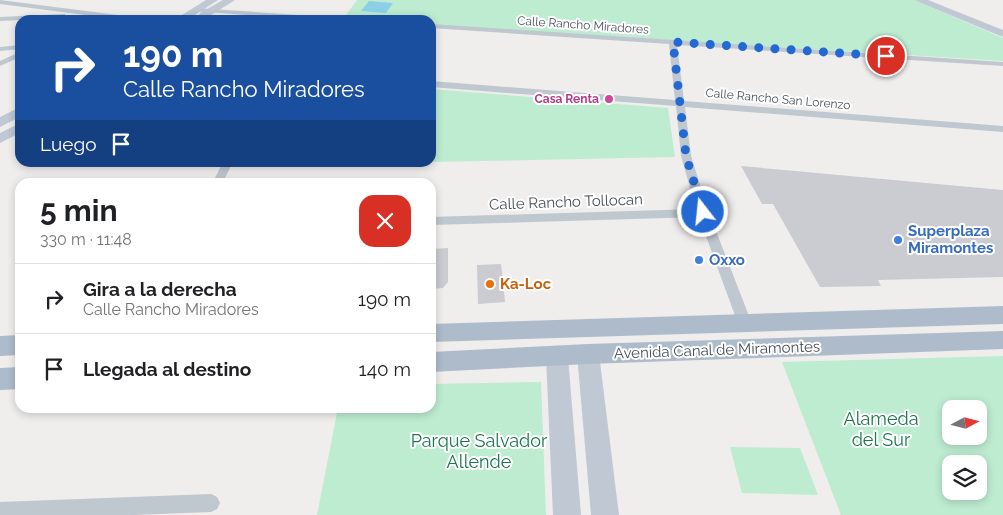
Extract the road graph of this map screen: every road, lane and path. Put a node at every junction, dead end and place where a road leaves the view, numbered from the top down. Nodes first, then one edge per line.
1 (55, 0) edge
2 (230, 0) edge
3 (919, 0) edge
4 (935, 0) edge
5 (0, 2) edge
6 (42, 3) edge
7 (212, 5) edge
8 (31, 6) junction
9 (94, 14) junction
10 (24, 15) edge
11 (75, 15) edge
12 (102, 15) edge
13 (196, 15) edge
14 (299, 15) edge
15 (15, 18) edge
16 (2, 19) edge
17 (436, 26) edge
18 (1003, 27) edge
19 (1003, 34) edge
20 (673, 42) junction
21 (15, 47) edge
22 (0, 48) edge
23 (15, 56) edge
24 (0, 64) edge
25 (1003, 64) edge
26 (436, 84) edge
27 (681, 104) junction
28 (15, 115) edge
29 (0, 123) edge
30 (15, 130) edge
31 (1003, 130) edge
32 (0, 139) edge
33 (703, 212) junction
34 (436, 221) edge
35 (1003, 314) edge
36 (744, 321) junction
37 (436, 332) edge
38 (1003, 340) edge
39 (0, 346) edge
40 (15, 346) edge
41 (588, 354) junction
42 (557, 356) junction
43 (436, 362) edge
44 (15, 378) edge
45 (0, 379) edge
46 (211, 503) dead end
47 (0, 511) edge
48 (67, 512) edge
49 (567, 515) edge
50 (605, 515) edge

1 - 6 street
2 - 7 main road
3 - 19 main road
4 - 18 main road
5 - 8 street
6 - 8 street
6 - 9 street
6 - 10 street
7 - 13 main road
7 - 14 street
8 - 16 street
9 - 11 street
9 - 12 street
15 - 16 street
17 - 20 street, Calle Rancho Miradores
20 - 25 street, Calle Rancho Miradores
20 - 27 street
21 - 22 street
23 - 24 street
26 - 27 street, Calle Rancho San Lorenzo
27 - 31 street, Calle Rancho San Lorenzo
27 - 33 street
28 - 29 main road
30 - 32 main road
33 - 34 street, Calle Rancho Tollocan
33 - 36 street
35 - 36 main road, Avenida Canal de Miramontes
36 - 37 main road, Avenida Canal de Miramontes
38 - 41 main road, Avenida Canal de Miramontes
39 - 40 main road
41 - 42 main road, Avenida Canal de Miramontes
41 - 50 main road
42 - 43 main road, Avenida Canal de Miramontes
42 - 49 main road
44 - 45 main road
46 - 48 street
47 - 48 street

